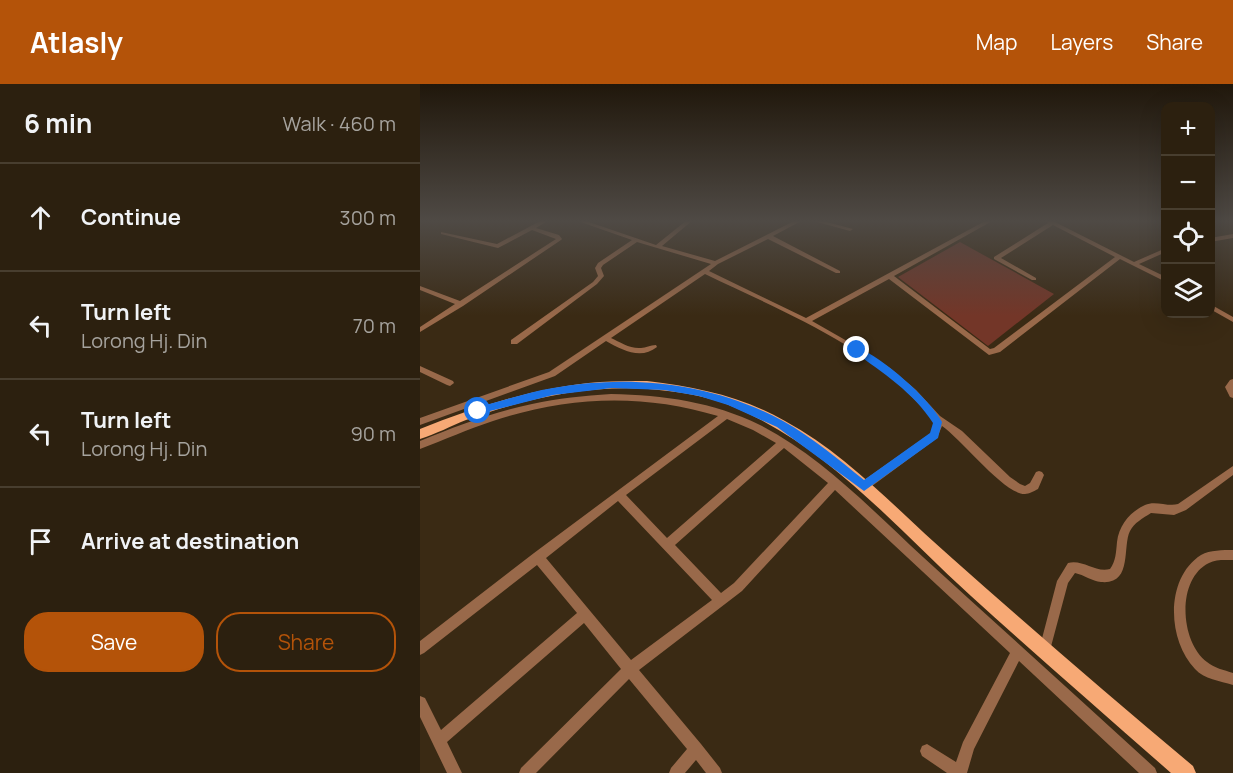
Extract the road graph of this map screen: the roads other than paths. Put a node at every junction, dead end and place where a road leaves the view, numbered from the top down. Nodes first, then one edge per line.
1 (539, 252) edge
2 (618, 252) edge
3 (676, 252) edge
4 (737, 252) edge
5 (799, 252) edge
6 (935, 252) edge
7 (1005, 252) edge
8 (1111, 252) edge
9 (1161, 252) edge
10 (1119, 256) junction
11 (716, 263) junction
12 (1134, 264) junction
13 (704, 271) junction
14 (838, 272) dead end
15 (891, 277) junction
16 (1161, 278) edge
17 (1034, 279) dead end
18 (420, 288) edge
19 (461, 303) junction
20 (1229, 313) edge
21 (1233, 320) edge
22 (806, 321) junction
23 (420, 330) edge
24 (606, 338) junction
25 (514, 342) dead end
26 (653, 347) dead end
27 (420, 369) edge
28 (450, 382) dead end
29 (1233, 382) edge
30 (1233, 395) edge
31 (727, 414) junction
32 (937, 418) junction
33 (420, 422) edge
34 (420, 434) edge
35 (783, 443) junction
36 (420, 445) edge
37 (1233, 470) edge
38 (1039, 475) dead end
39 (835, 483) junction
40 (864, 486) junction
41 (619, 495) junction
42 (667, 545) junction
43 (1233, 555) edge
44 (538, 557) junction
45 (721, 601) junction
46 (997, 609) junction
47 (584, 615) junction
48 (987, 623) junction
49 (420, 649) edge
50 (1045, 650) junction
51 (1018, 651) junction
52 (630, 669) junction
53 (1233, 679) edge
54 (420, 703) edge
55 (439, 740) junction
56 (696, 749) junction
57 (927, 751) dead end
58 (455, 773) edge
59 (526, 773) edge
60 (676, 773) edge
61 (715, 773) edge
62 (960, 773) edge
63 (1150, 773) edge
64 (1186, 773) edge

1 - 19 street
2 - 25 street
3 - 11 street
4 - 11 street
5 - 14 street
6 - 15 street
7 - 17 street
8 - 10 street
9 - 12 street
10 - 12 street
10 - 15 street
11 - 13 street
12 - 16 street
13 - 22 street
13 - 24 street
15 - 22 street
18 - 19 street
19 - 23 street
20 - 21 street
22 - 32 street
24 - 26 street
24 - 33 street
27 - 28 street
29 - 30 street
31 - 35 street
31 - 36 street
31 - 41 street
32 - 38 street
32 - 40 street
34 - 40 main road
35 - 39 street
35 - 42 street
37 - 50 street
39 - 45 street
39 - 48 street
40 - 46 main road
41 - 42 street
41 - 44 street
42 - 45 street
43 - 53 street
44 - 47 street
44 - 49 street
45 - 52 street
46 - 48 street
46 - 50 main road
47 - 52 street
47 - 55 street
48 - 51 street
50 - 64 main road
51 - 62 street
51 - 63 street
52 - 56 street
52 - 59 street
54 - 55 street
55 - 58 street
56 - 60 street
56 - 61 street
57 - 62 street

